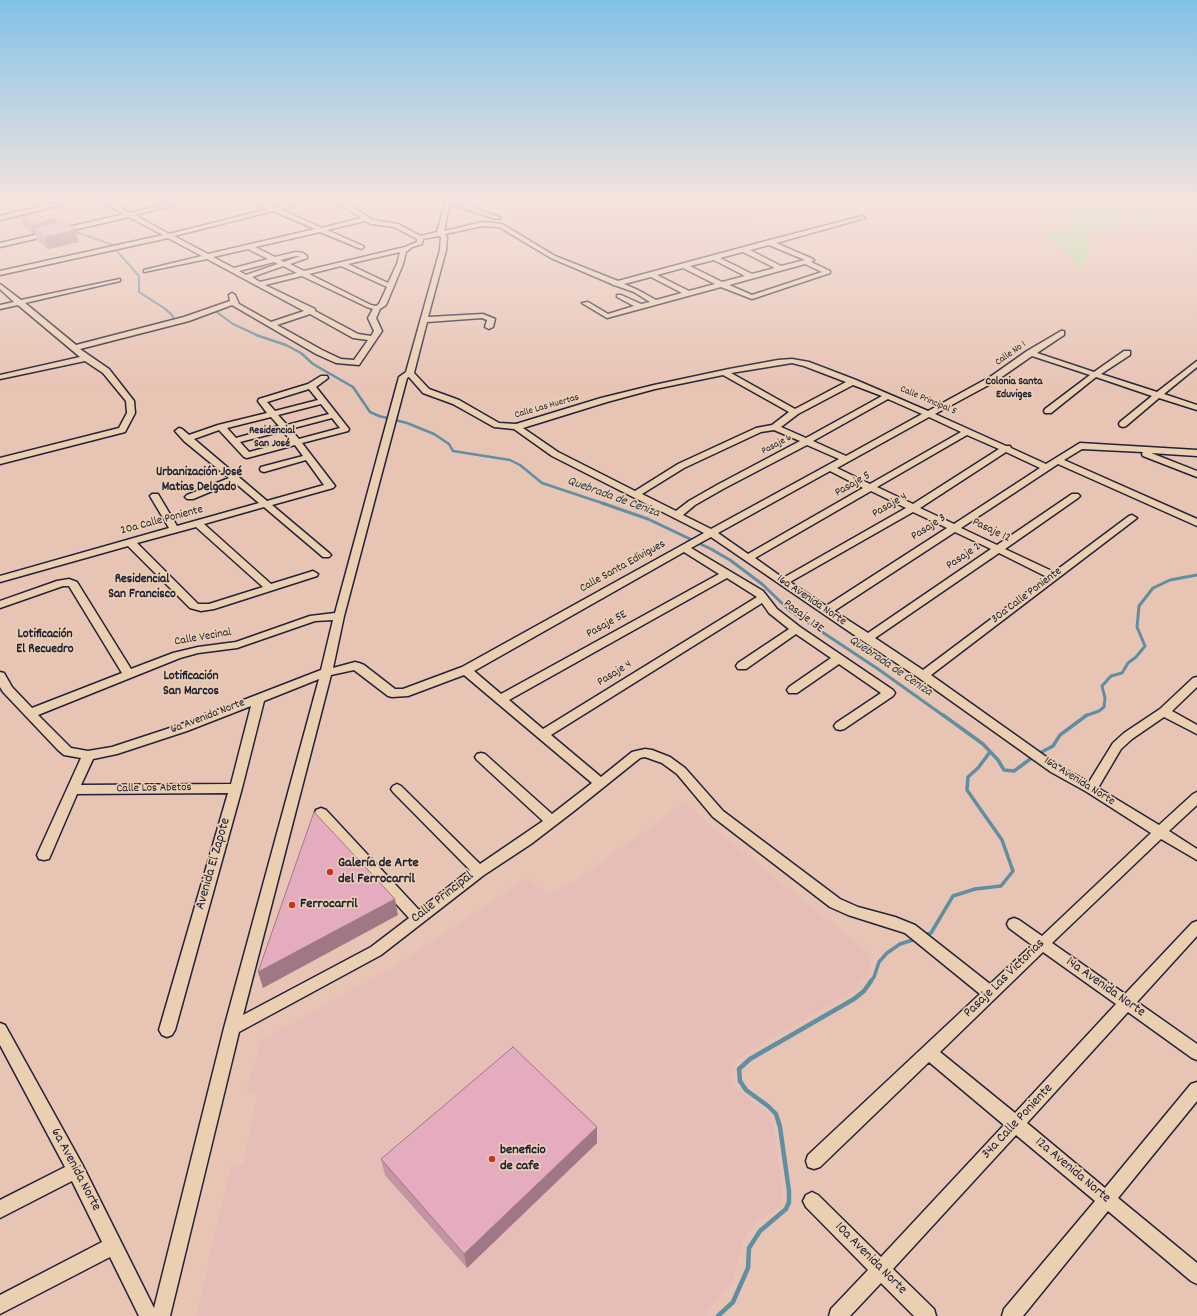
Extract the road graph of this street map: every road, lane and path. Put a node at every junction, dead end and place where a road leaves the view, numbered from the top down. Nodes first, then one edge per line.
1 (47, 262) edge
2 (181, 262) edge
3 (219, 262) edge
4 (258, 262) edge
5 (280, 262) edge
6 (291, 262) edge
7 (349, 262) edge
8 (396, 262) edge
9 (439, 262) edge
10 (565, 262) edge
11 (693, 262) edge
12 (724, 262) edge
13 (771, 262) edge
14 (804, 262) edge
15 (806, 262) edge
16 (342, 264) junction
17 (400, 264) joint
18 (284, 265) junction
19 (683, 265) junction
20 (782, 268) junction
21 (233, 270) junction
22 (146, 271) dead end
23 (0, 273) edge
24 (302, 273) junction
25 (651, 274) junction
26 (246, 277) junction
27 (752, 277) junction
28 (118, 280) dead end
29 (259, 284) junction
30 (614, 284) junction
31 (723, 285) junction
32 (0, 286) edge
33 (390, 286) junction
34 (689, 294) junction
35 (620, 296) dead end
36 (21, 302) junction
37 (586, 303) dead end
38 (656, 303) junction
39 (0, 307) edge
40 (377, 308) junction
41 (641, 308) junction
42 (312, 311) junction
43 (423, 320) junction
44 (270, 325) junction
45 (489, 327) dead end
46 (1061, 333) dead end
47 (373, 339) junction
48 (75, 348) junction
49 (1030, 353) junction
50 (1127, 353) dead end
51 (86, 358) junction
52 (799, 362) joint
53 (1197, 363) edge
54 (724, 372) junction
55 (410, 373) junction
56 (1096, 374) junction
57 (0, 377) edge
58 (324, 378) dead end
59 (853, 382) junction
60 (311, 386) junction
61 (1158, 395) junction
62 (888, 396) junction
63 (322, 401) junction
64 (1197, 408) edge
65 (1048, 411) dead end
66 (795, 412) junction
67 (929, 413) junction
68 (273, 414) junction
69 (333, 415) junction
70 (1123, 424) dead end
71 (221, 427) junction
72 (285, 427) junction
73 (516, 427) junction
74 (775, 427) junction
75 (179, 431) dead end
76 (968, 431) junction
77 (187, 439) junction
78 (233, 441) junction
79 (807, 441) junction
80 (298, 442) junction
81 (1007, 448) junction
82 (1138, 450) junction
83 (1197, 453) edge
84 (309, 457) junction
85 (846, 459) junction
86 (1057, 460) junction
87 (0, 461) edge
88 (1046, 467) junction
89 (830, 468) junction
90 (264, 469) dead end
91 (1197, 474) edge
92 (236, 479) junction
93 (872, 488) junction
94 (636, 494) junction
95 (155, 496) dead end
96 (190, 496) dead end
97 (1075, 496) dead end
98 (265, 505) junction
99 (913, 508) junction
100 (677, 515) junction
101 (1132, 518) dead end
102 (1197, 523) edge
103 (198, 524) junction
104 (954, 528) junction
105 (176, 530) junction
106 (711, 533) junction
107 (131, 542) junction
108 (684, 548) junction
109 (999, 549) junction
110 (326, 555) dead end
111 (748, 558) junction
112 (313, 574) dead end
113 (726, 574) junction
114 (1054, 576) junction
115 (0, 579) edge
116 (783, 582) junction
117 (270, 588) junction
118 (763, 598) junction
119 (0, 605) edge
120 (826, 611) junction
121 (339, 616) junction
122 (796, 630) junction
123 (867, 638) junction
124 (839, 658) junction
125 (742, 666) dead end
126 (466, 670) junction
127 (326, 672) junction
128 (128, 674) junction
129 (924, 675) junction
130 (0, 676) edge
131 (1197, 681) edge
132 (793, 690) dead end
133 (259, 698) junction
134 (501, 699) junction
135 (1164, 712) junction
136 (31, 713) junction
137 (840, 726) dead end
138 (1197, 730) edge
139 (542, 735) junction
140 (88, 755) junction
141 (481, 757) dead end
142 (600, 783) junction
143 (236, 788) junction
144 (397, 789) dead end
145 (1091, 789) junction
146 (72, 790) junction
147 (1197, 797) edge
148 (321, 813) dead end
149 (551, 821) junction
150 (1159, 832) junction
151 (44, 854) dead end
152 (1197, 855) edge
153 (478, 871) junction
154 (418, 918) junction
155 (1014, 924) dead end
156 (1197, 927) edge
157 (1042, 944) junction
158 (990, 993) junction
159 (1127, 1004) junction
160 (232, 1028) junction
161 (0, 1030) edge
162 (167, 1030) dead end
163 (928, 1052) junction
164 (1197, 1053) edge
165 (1197, 1089) edge
166 (1016, 1124) junction
167 (814, 1160) dead end
168 (76, 1170) junction
169 (1106, 1200) junction
170 (812, 1201) dead end
171 (0, 1209) edge
172 (114, 1245) junction
173 (881, 1270) junction
174 (1197, 1275) edge
175 (0, 1305) edge
176 (151, 1315) edge
177 (838, 1316) edge
178 (928, 1316) edge
179 (1011, 1316) edge

1 - 23 street
2 - 22 street
3 - 21 street
4 - 21 street
5 - 18 street
6 - 18 street
7 - 16 street
8 - 17 street
9 - 43 street
10 - 30 street
11 - 19 street
12 - 27 street
13 - 20 street
14 - 20 street
15 - 31 street
16 - 24 street
16 - 33 street
17 - 33 street
18 - 24 street
18 - 26 street
19 - 25 street
19 - 31 street
20 - 27 street
21 - 26 street
24 - 29 street
24 - 40 street
25 - 30 street
25 - 34 street
26 - 29 street
27 - 31 street
28 - 36 street
29 - 42 street
30 - 38 street
31 - 34 street
32 - 36 street
33 - 40 street
34 - 38 street
35 - 41 street
36 - 39 street
36 - 48 street
37 - 41 street
38 - 41 street
40 - 47 street
42 - 44 street
42 - 47 street
43 - 45 street
43 - 55 street
44 - 47 street
44 - 48 street
46 - 49 street, Calle No 1
48 - 51 street
49 - 56 street
49 - 67 street, Calle No 1
50 - 56 street
51 - 57 street
51 - 87 street
52 - 54 street, Calle Las Huertas
52 - 59 street, Calle Principal 5
53 - 61 street
54 - 66 street
54 - 73 street, Calle Las Huertas
55 - 73 street, Calle Las Huertas
55 - 121 street
56 - 61 street
56 - 65 street
58 - 60 street
59 - 62 street, Calle Principal 5
59 - 66 street
60 - 63 street
60 - 68 street
61 - 64 street
61 - 70 street
62 - 67 street, Calle Principal 5
62 - 79 street, Pasaje 6
63 - 68 street
63 - 69 street
66 - 74 street
67 - 76 street, Calle Principal 5
67 - 85 street, Calle Santa Edivigues
68 - 71 street
68 - 72 street
69 - 72 street
69 - 80 street
71 - 77 street
71 - 78 street
72 - 78 street
72 - 80 street
73 - 94 street, 16a Avenida Norte
74 - 79 street
74 - 94 street
75 - 77 street
76 - 81 street, Calle Principal 5
76 - 93 street, Pasaje 5
77 - 92 street
78 - 80 street
79 - 85 street
79 - 100 street, Pasaje 6
80 - 84 street
81 - 88 street, Calle Principal 5
81 - 99 street, Pasaje 4
82 - 83 street, Pasaje 3
82 - 86 street, Pasaje 3
82 - 91 street
84 - 90 street
84 - 98 street, 20a Calle Poniente
85 - 89 street, Calle Santa Edivigues
86 - 88 street, Pasaje 3
86 - 102 street
88 - 104 street, Pasaje 3
89 - 93 street, Pasaje 12
89 - 106 street, Calle Santa Edivigues
92 - 96 street
92 - 98 street
93 - 99 street, Pasaje 12
93 - 111 street, Pasaje 5
94 - 100 street, 16a Avenida Norte
95 - 105 street
97 - 109 street, Pasaje 2
98 - 103 street, 20a Calle Poniente
98 - 110 street
99 - 104 street, Pasaje 12
99 - 116 street, Pasaje 4
100 - 106 street, 16a Avenida Norte
101 - 114 street, 30a Calle Poniente
103 - 105 street, 20a Calle Poniente
103 - 117 street
104 - 109 street, Pasaje 12
104 - 120 street, Pasaje 3
105 - 107 street, 20a Calle Poniente
106 - 108 street, Calle Santa Edivigues
106 - 111 street, 16a Avenida Norte
107 - 115 street, 20a Calle Poniente
107 - 117 street
108 - 113 street, Pasaje 13E
108 - 126 street, Calle Santa Edivigues
109 - 114 street, Pasaje 12
109 - 123 street, Pasaje 2
111 - 116 street, 16a Avenida Norte
112 - 117 street
113 - 118 street, Pasaje 13E
113 - 134 street, Pasaje 5E
114 - 129 street, 30a Calle Poniente
116 - 120 street, 16a Avenida Norte
118 - 122 street, Pasaje 13E
118 - 139 street, Pasaje 4
119 - 128 street
120 - 123 street, 16a Avenida Norte
121 - 127 street
121 - 128 street, Calle Vecinal
122 - 124 street, Pasaje 13E
122 - 125 street
123 - 129 street, 16a Avenida Norte
124 - 132 street
124 - 137 street, Pasaje 13E
126 - 127 street, Calle Santa Edivigues
126 - 134 street
127 - 133 street, 6a Avenida Norte
127 - 160 street
128 - 136 street, Calle Vecinal
129 - 145 street, 16a Avenida Norte
130 - 136 street, 6a Avenida Norte
131 - 135 street
133 - 140 street, 6a Avenida Norte
133 - 143 street, Avenida El Zapote
134 - 139 street
135 - 138 street
135 - 145 street
136 - 140 street, 6a Avenida Norte
139 - 142 street
140 - 146 street
141 - 149 street
142 - 149 street, Calle Principal
142 - 158 street, Calle Principal
143 - 146 street, Calle Los Abetos
143 - 162 street, Avenida El Zapote
144 - 153 street
145 - 150 street, 16a Avenida Norte
146 - 151 street
147 - 150 street, Pasaje Las Victorias
148 - 154 street
149 - 153 street, Calle Principal
150 - 152 street, 16a Avenida Norte
150 - 157 street, Pasaje Las Victorias
153 - 154 street, Calle Principal
154 - 160 street, Calle Principal
155 - 157 street, 14a Avenida Norte
156 - 159 street, 34a Calle Poniente
157 - 158 street, Pasaje Las Victorias
157 - 159 street, 14a Avenida Norte
158 - 163 street, Pasaje Las Victorias
159 - 164 street, 14a Avenida Norte
159 - 166 street, 34a Calle Poniente
160 - 176 street
161 - 168 street, 6a Avenida Norte
163 - 166 street, 12a Avenida Norte
163 - 167 street, Pasaje Las Victorias
165 - 169 street
166 - 169 street, 12a Avenida Norte
166 - 173 street, 34a Calle Poniente
168 - 171 street
168 - 172 street, 6a Avenida Norte
169 - 174 street, 12a Avenida Norte
169 - 179 street
170 - 173 street, 10a Avenida Norte
172 - 175 street
172 - 176 street, 6a Avenida Norte
173 - 177 street, 34a Calle Poniente
173 - 178 street, 10a Avenida Norte

